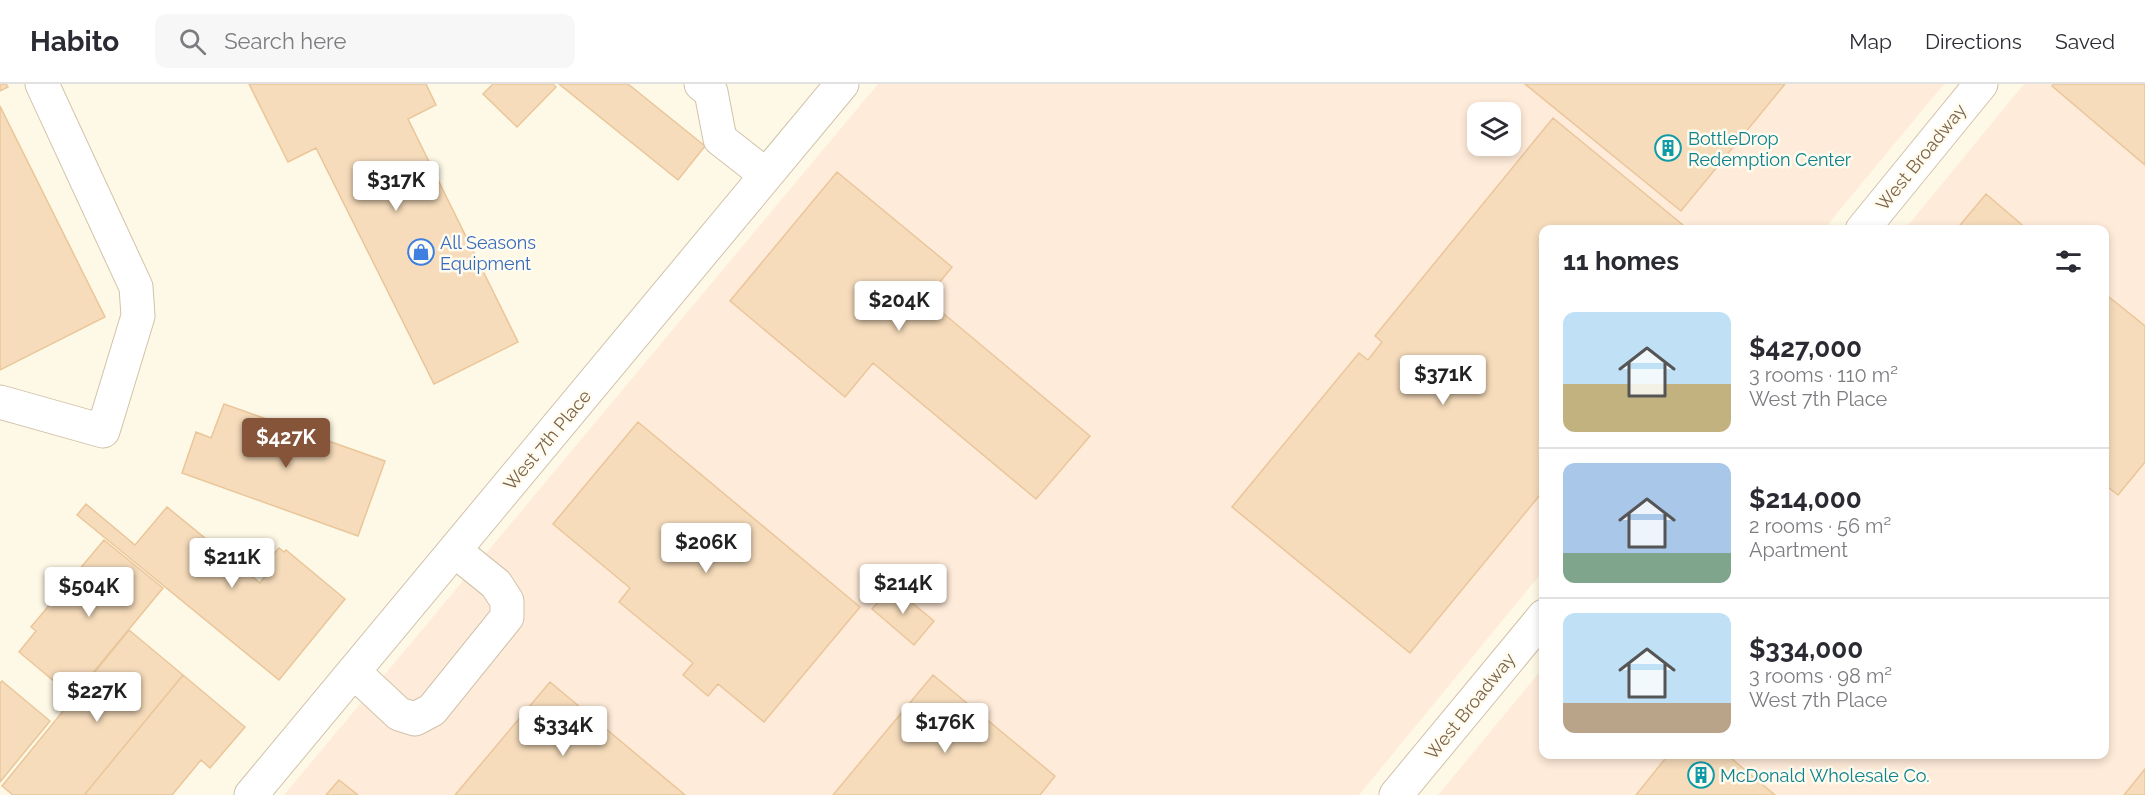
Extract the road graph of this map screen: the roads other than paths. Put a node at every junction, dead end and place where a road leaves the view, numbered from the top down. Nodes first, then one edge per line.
1 (42, 84) edge
2 (701, 84) edge
3 (842, 84) edge
4 (1981, 84) edge
5 (766, 175) junction
6 (1866, 225) edge
7 (0, 402) edge
8 (454, 551) junction
9 (1539, 622) edge
10 (354, 672) junction
11 (251, 795) edge
12 (1396, 795) edge

1 - 7 street
2 - 5 street
3 - 5 street, West 7th Place
4 - 6 street, West Broadway
5 - 8 street, West 7th Place
8 - 10 street, West 7th Place
8 - 10 street
9 - 12 street, West Broadway
10 - 11 street, West 7th Place

